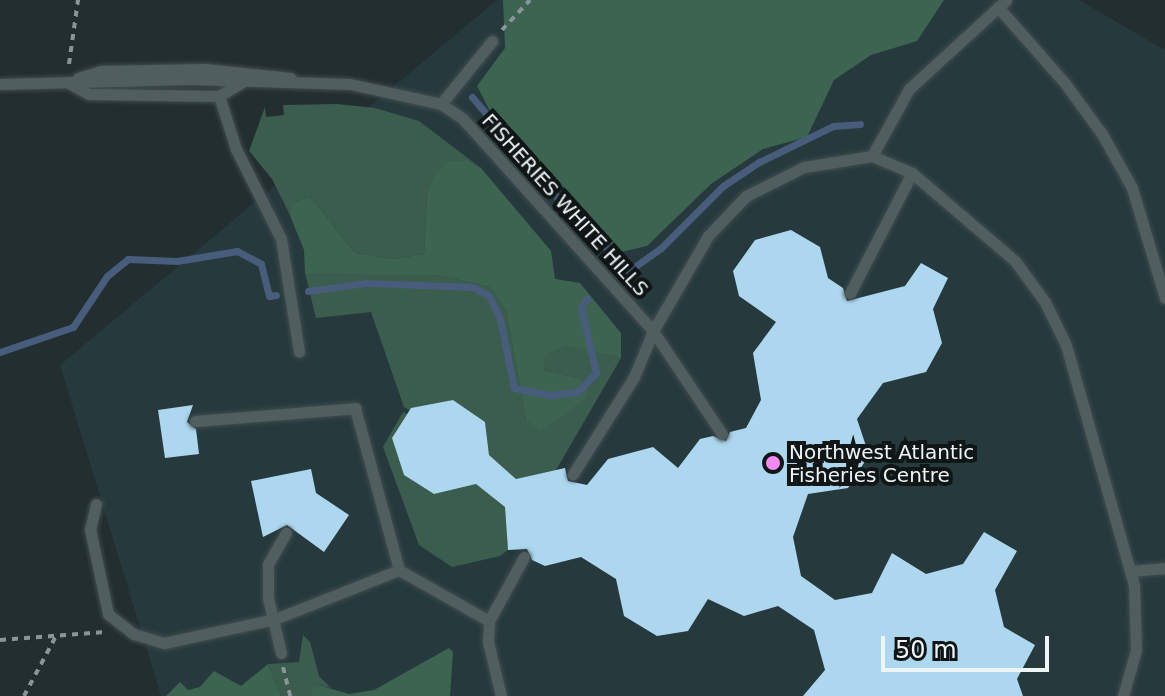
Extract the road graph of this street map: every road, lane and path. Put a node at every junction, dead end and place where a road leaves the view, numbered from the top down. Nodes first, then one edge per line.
1 (78, 0) edge
2 (530, 0) edge
3 (1002, 4) edge
4 (492, 41) joint
5 (244, 81) junction
6 (66, 82) junction
7 (305, 83) junction
8 (0, 84) edge
9 (219, 96) junction
10 (441, 104) junction
11 (872, 156) junction
12 (912, 173) junction
13 (850, 293) dead end
14 (1165, 298) edge
15 (653, 331) junction
16 (299, 352) dead end
17 (195, 421) dead end
18 (722, 434) dead end
19 (573, 474) dead end
20 (96, 504) dead end
21 (286, 533) dead end
22 (524, 557) dead end
23 (1165, 568) edge
24 (399, 570) junction
25 (1131, 571) junction
26 (275, 619) junction
27 (489, 621) junction
28 (127, 629) junction
29 (56, 636) junction
30 (0, 640) edge
31 (281, 653) joint
32 (24, 696) edge
33 (290, 696) edge
34 (501, 696) edge
35 (1123, 696) edge

1 - 6 path
2 - 4 path
3 - 11 lane
3 - 14 lane
4 - 10 lane
5 - 6 lane, FISHERIES WHITE HILLS
5 - 7 lane, FISHERIES WHITE HILLS
5 - 9 lane
6 - 7 lane, FISHERIES WHITE HILLS
6 - 8 lane, FISHERIES WHITE HILLS
6 - 9 lane, FISHERIES WHITE HILLS
7 - 10 lane, FISHERIES WHITE HILLS
9 - 16 lane
10 - 15 lane, FISHERIES WHITE HILLS
11 - 12 lane
11 - 15 lane, FISHERIES WHITE HILLS
12 - 13 lane
12 - 25 lane
15 - 18 lane
15 - 19 lane, FISHERIES WHITE HILLS
17 - 24 lane
20 - 28 lane
21 - 26 lane
22 - 27 lane
23 - 25 lane
24 - 26 lane
24 - 27 lane
25 - 35 lane
26 - 28 lane
26 - 31 lane
27 - 34 lane
28 - 29 path
29 - 30 path
29 - 32 path
31 - 33 path

